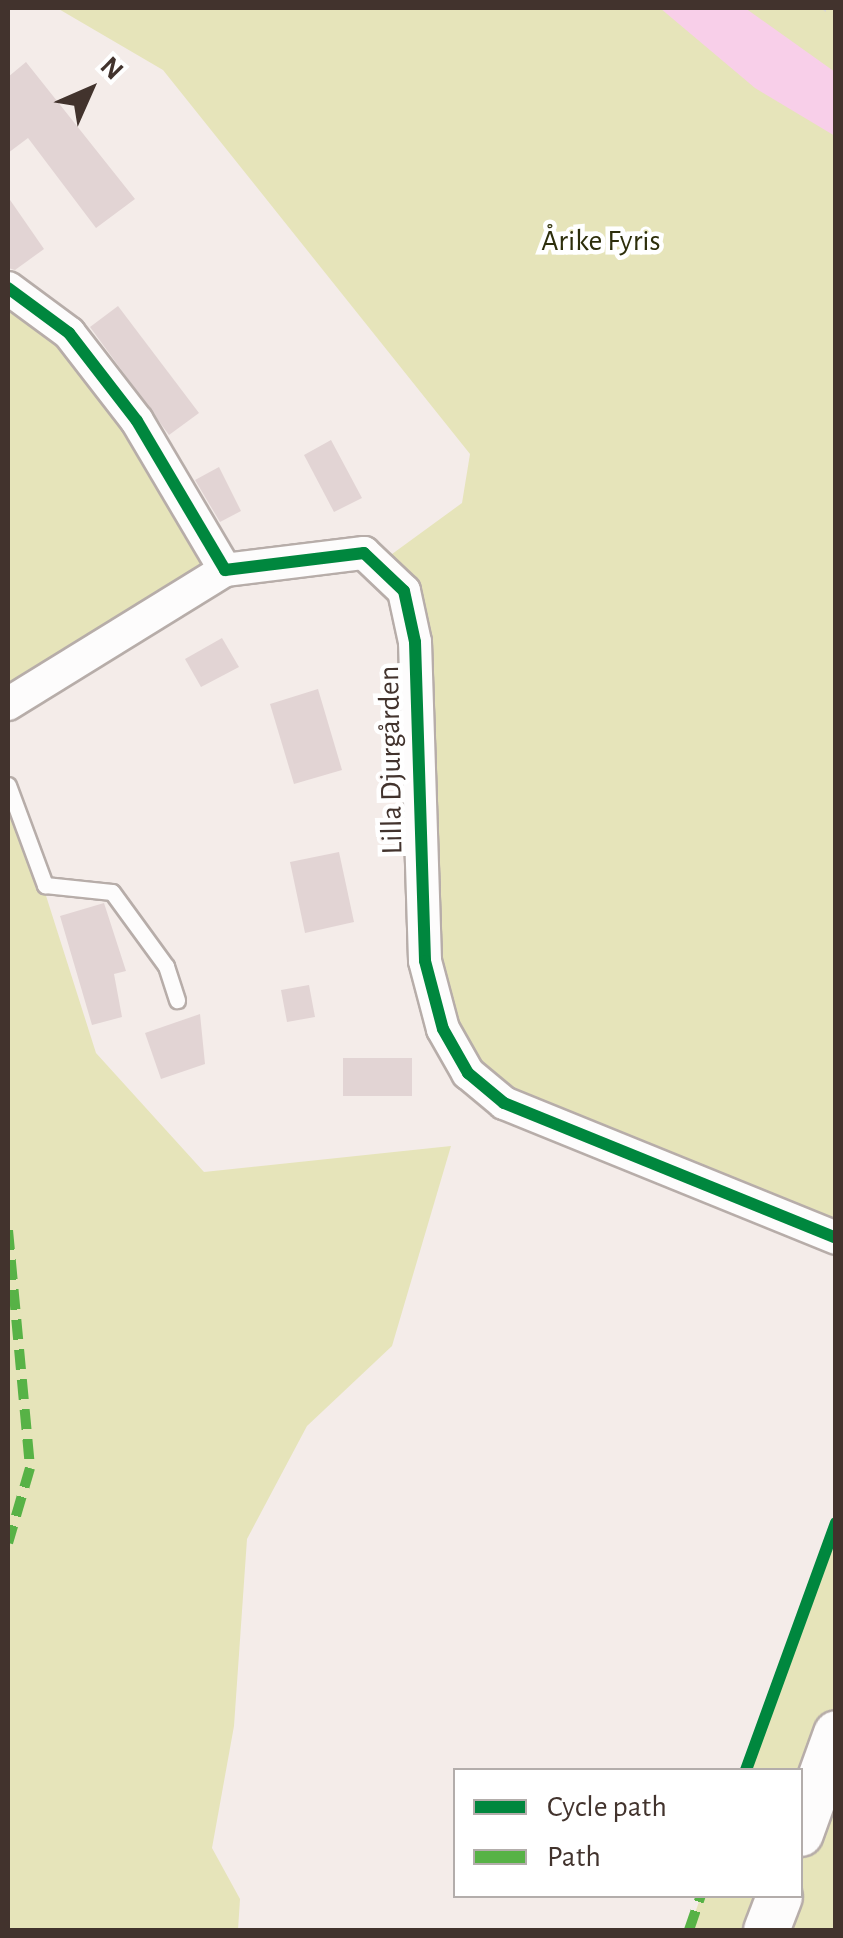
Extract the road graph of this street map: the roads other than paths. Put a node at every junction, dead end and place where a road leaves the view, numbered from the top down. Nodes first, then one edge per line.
1 (8, 288) edge
2 (225, 570) junction
3 (8, 704) edge
4 (8, 785) edge
5 (177, 1000) dead end
6 (836, 1238) edge
7 (836, 1733) edge
8 (803, 1825) edge
9 (778, 1898) edge
10 (766, 1930) edge

1 - 2 street
2 - 3 street, Lilla Djurgården
2 - 6 street, Lilla Djurgården
4 - 5 lane
7 - 8 main road
9 - 10 main road

